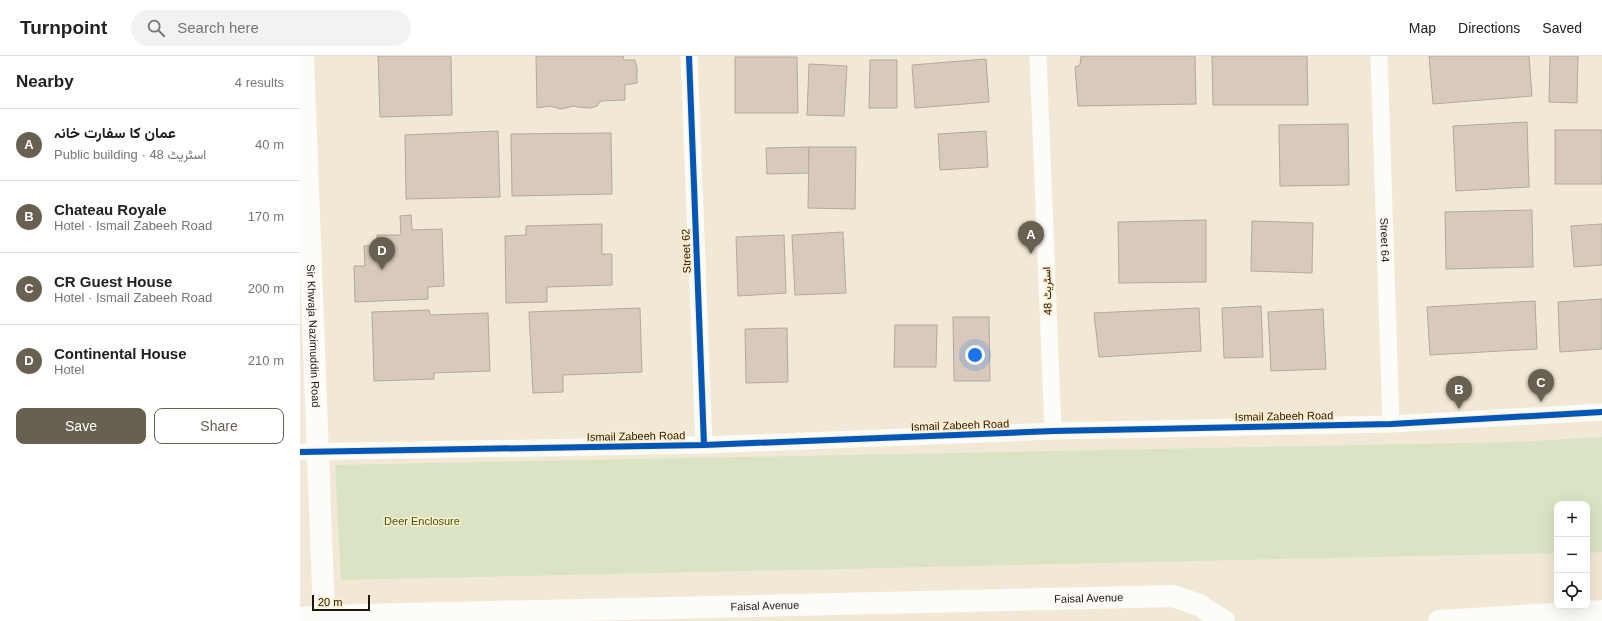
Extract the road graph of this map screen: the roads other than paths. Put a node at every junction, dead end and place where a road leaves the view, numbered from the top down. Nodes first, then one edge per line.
1 (303, 56) edge
2 (689, 56) edge
3 (1038, 56) edge
4 (1378, 56) edge
5 (308, 393) edge
6 (1602, 412) edge
7 (1391, 424) junction
8 (1053, 431) junction
9 (704, 445) junction
10 (309, 452) edge
11 (1602, 612) edge
12 (324, 616) junction
13 (300, 618) edge
14 (1224, 621) edge
15 (1439, 621) edge

1 - 5 main road, Sir Khwaja Nazimuddin Road
2 - 9 street, Street 62
3 - 8 street, اسٹریٹ 48
4 - 7 street, Street 64
5 - 10 main road, Sir Khwaja Nazimuddin Road
6 - 7 street, Ismail Zabeeh Road
7 - 8 street, Ismail Zabeeh Road
8 - 9 street, Ismail Zabeeh Road
9 - 10 street, Ismail Zabeeh Road
10 - 12 main road, Sir Khwaja Nazimuddin Road
11 - 15 main road
12 - 13 main road, Faisal Avenue
12 - 14 main road, Faisal Avenue

